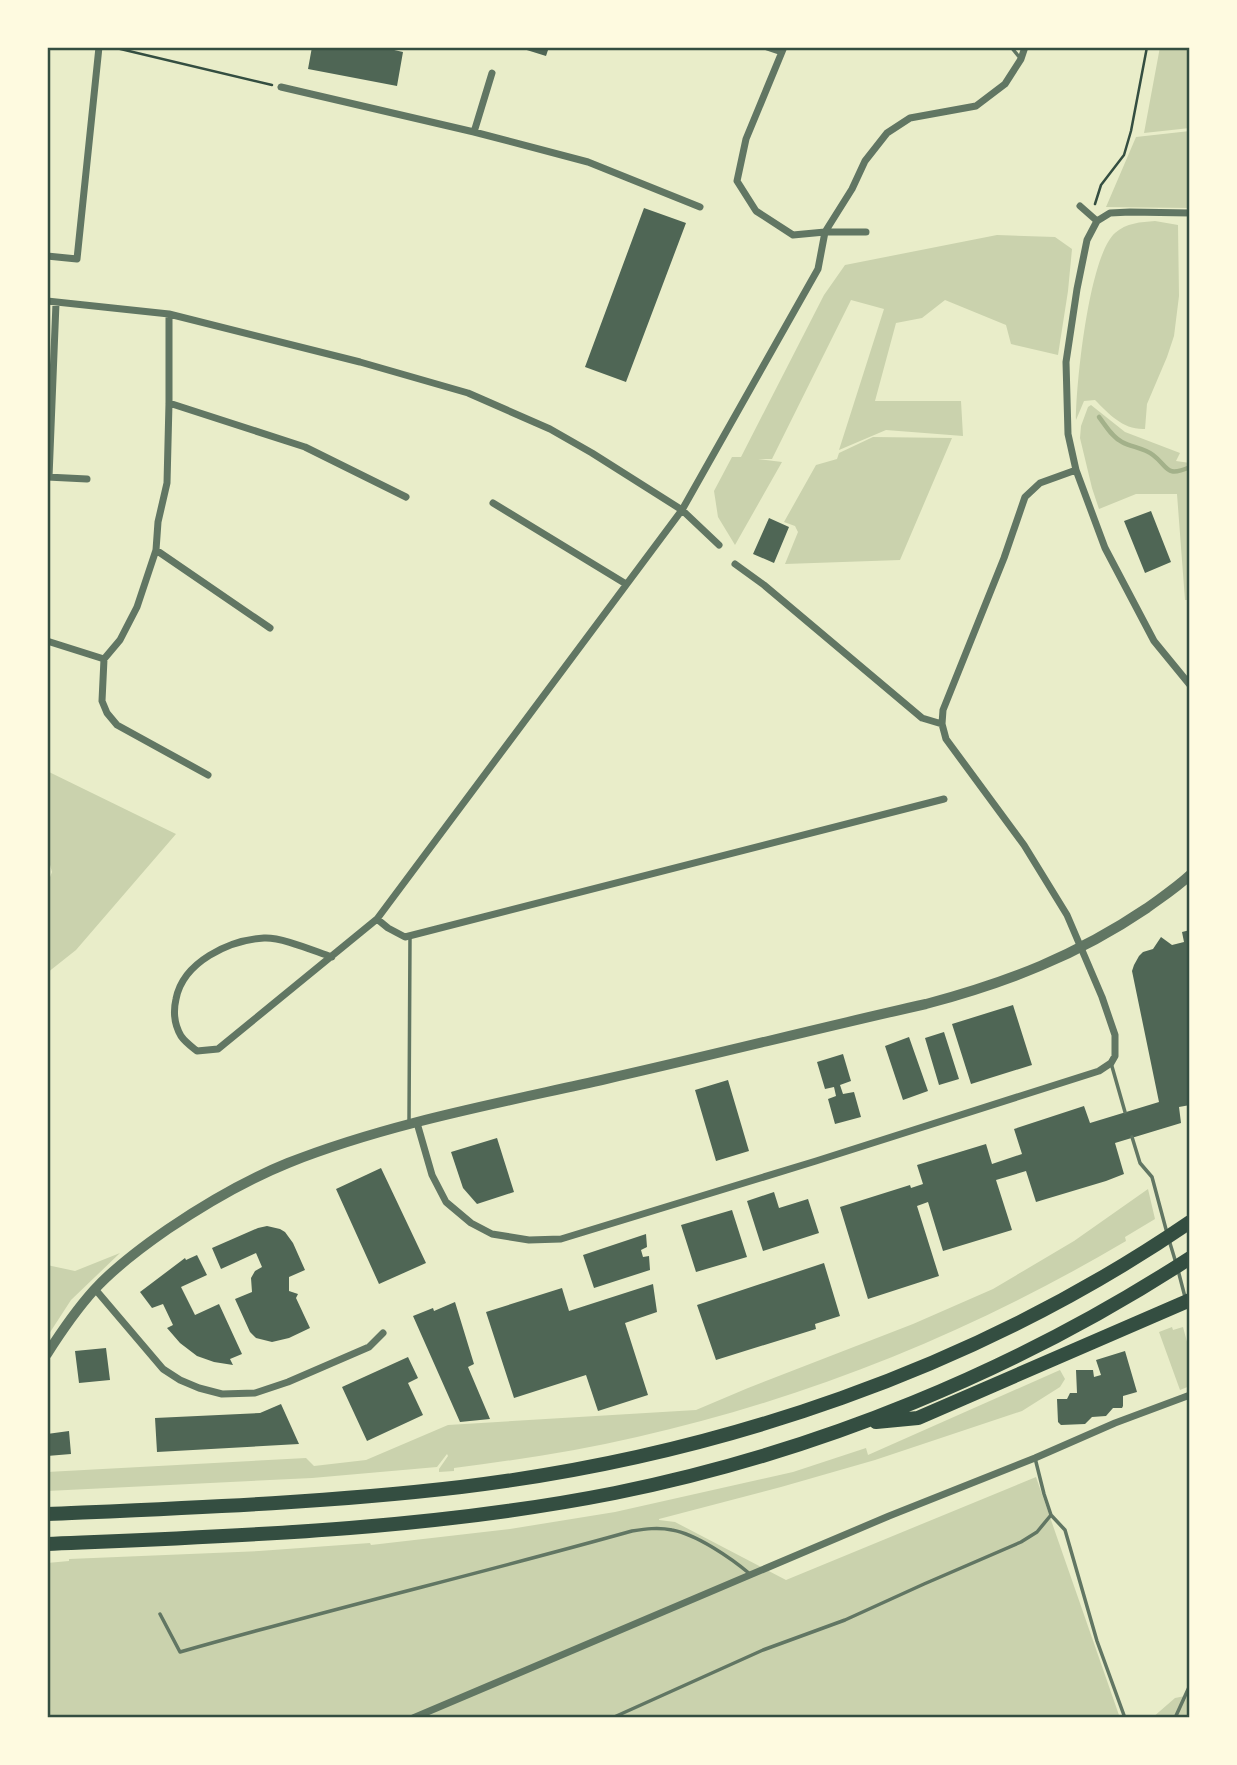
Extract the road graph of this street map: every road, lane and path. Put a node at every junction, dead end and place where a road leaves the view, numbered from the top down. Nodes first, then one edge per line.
1 (99, 47) edge
2 (112, 47) edge
3 (767, 47) edge
4 (1011, 47) edge
5 (1025, 47) edge
6 (1147, 47) edge
7 (783, 50) edge
8 (1021, 59) junction
9 (492, 73) dead end
10 (281, 87) joint
11 (474, 132) junction
12 (1080, 206) dead end
13 (700, 207) dead end
14 (1190, 213) edge
15 (1097, 221) junction
16 (825, 232) junction
17 (866, 232) dead end
18 (47, 256) edge
19 (52, 302) edge
20 (169, 314) junction
21 (169, 403) junction
22 (1076, 470) junction
23 (48, 477) edge
24 (87, 479) dead end
25 (406, 497) dead end
26 (493, 503) dead end
27 (682, 510) junction
28 (719, 545) dead end
29 (156, 550) junction
30 (735, 564) dead end
31 (626, 584) junction
32 (270, 628) dead end
33 (47, 640) edge
34 (104, 659) junction
35 (1190, 685) edge
36 (942, 724) junction
37 (208, 775) dead end
38 (944, 799) dead end
39 (1190, 876) edge
40 (377, 919) junction
41 (410, 936) junction
42 (332, 957) junction
43 (1111, 1063) junction
44 (1125, 1112) dead end
45 (413, 1124) junction
46 (1132, 1137) dead end
47 (1186, 1225) edge
48 (1190, 1258) edge
49 (95, 1289) junction
50 (1190, 1300) edge
51 (1190, 1313) edge
52 (383, 1333) dead end
53 (47, 1354) edge
54 (1190, 1395) edge
55 (861, 1423) junction
56 (1035, 1458) junction
57 (47, 1514) edge
58 (1051, 1515) junction
59 (47, 1544) edge
60 (752, 1576) junction
61 (160, 1614) dead end
62 (1190, 1685) edge
63 (412, 1718) edge
64 (612, 1718) edge
65 (1125, 1718) edge
66 (1175, 1718) edge

1 - 18 street
2 - 10 path
3 - 7 street
4 - 8 lane
5 - 8 street
6 - 15 path
7 - 16 street
8 - 16 street
9 - 11 street
10 - 11 street
11 - 13 street
12 - 15 street
14 - 15 street
15 - 22 street
16 - 17 street
16 - 27 street
19 - 20 street
19 - 23 street
20 - 21 street
20 - 27 street
21 - 25 street
21 - 29 street
22 - 35 street
22 - 36 street
23 - 24 street
26 - 31 street
27 - 28 street
27 - 31 street
29 - 32 street
29 - 34 street
30 - 36 street
31 - 40 street
33 - 34 street
34 - 37 street
36 - 43 street
38 - 41 street
39 - 45 street
40 - 41 street
40 - 42 street
41 - 45 lane
42 - 42 street
43 - 44 lane
43 - 45 street
45 - 49 street
46 - 51 lane
47 - 57 highway
48 - 55 highway
49 - 52 street
49 - 53 street
50 - 55 highway
54 - 56 street
55 - 59 highway
56 - 58 lane
56 - 60 street
58 - 64 lane
58 - 65 lane
60 - 61 lane
60 - 63 street
62 - 66 lane

